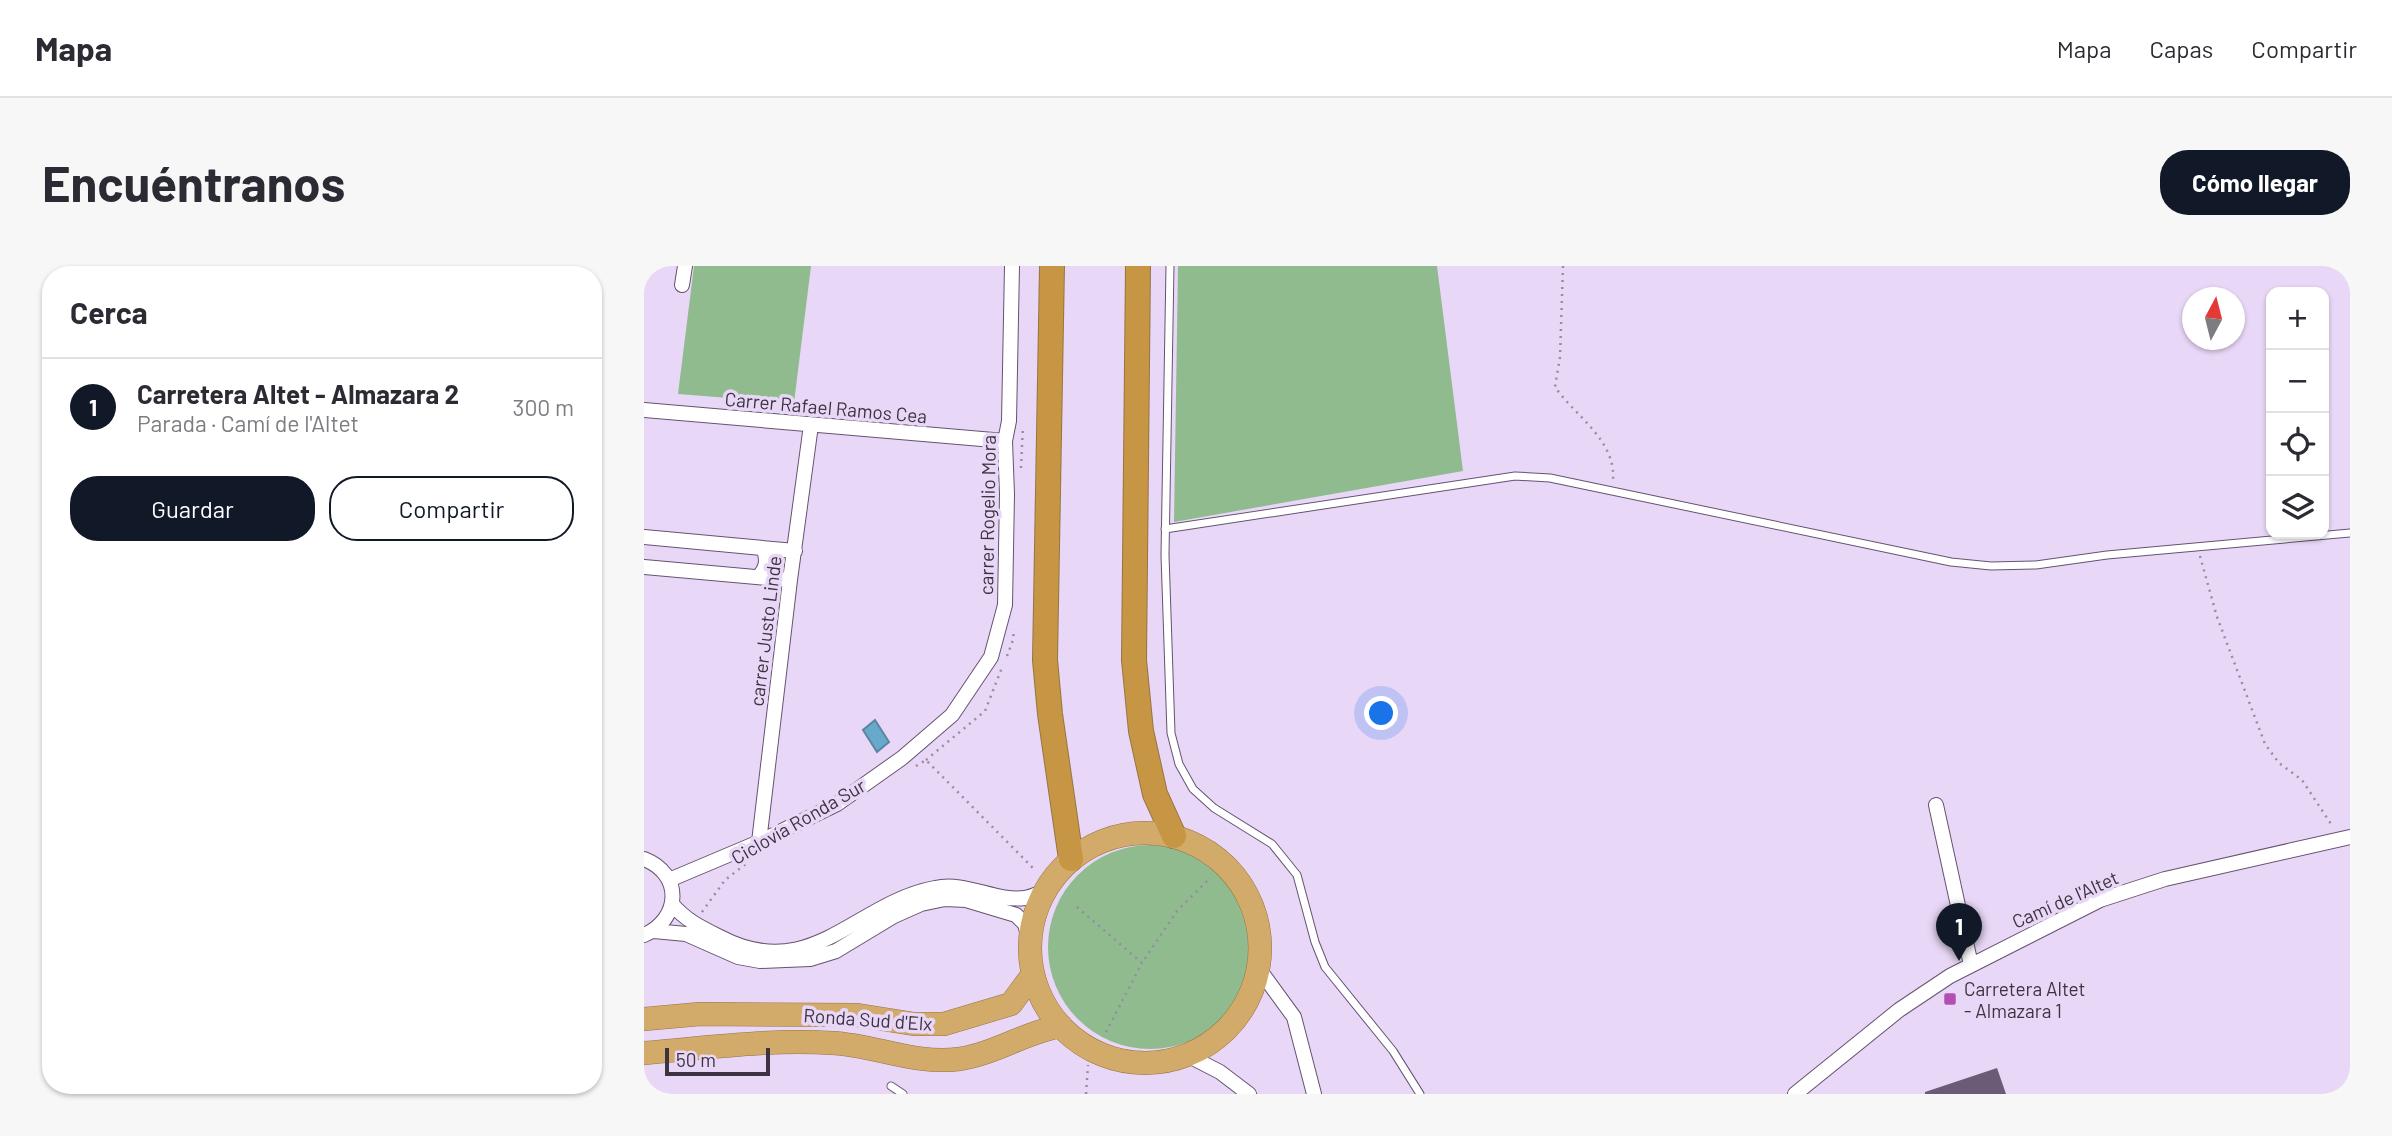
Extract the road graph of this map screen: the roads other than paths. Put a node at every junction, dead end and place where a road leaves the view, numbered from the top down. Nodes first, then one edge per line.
1 (685, 266) edge
2 (1012, 266) edge
3 (1052, 266) edge
4 (1138, 266) edge
5 (1170, 266) edge
6 (682, 285) dead end
7 (644, 410) edge
8 (811, 425) junction
9 (1005, 441) junction
10 (1165, 529) junction
11 (2350, 533) edge
12 (644, 537) edge
13 (763, 548) junction
14 (795, 551) junction
15 (644, 567) edge
16 (758, 577) junction
17 (790, 580) junction
18 (1936, 805) dead end
19 (1174, 835) junction
20 (2346, 838) edge
21 (760, 842) junction
22 (644, 859) edge
23 (1071, 859) junction
24 (669, 880) junction
25 (1046, 891) junction
26 (672, 904) junction
27 (649, 933) edge
28 (1030, 944) junction
29 (1971, 965) junction
30 (1259, 969) junction
31 (1033, 974) junction
32 (644, 1019) edge
33 (1061, 1026) junction
34 (644, 1053) edge
35 (1187, 1055) junction
36 (891, 1086) dead end
37 (903, 1094) edge
38 (1250, 1094) edge
39 (1314, 1094) edge
40 (1420, 1094) edge
41 (1795, 1094) edge

1 - 6 street
2 - 9 street, carrer Rogelio Mora
3 - 23 highway
4 - 19 highway
5 - 10 lane
7 - 8 street, Carrer Rafael Ramos Cea
8 - 9 street, Carrer Rafael Ramos Cea
8 - 14 street, carrer Justo Linde
9 - 21 street, carrer Rogelio Mora
10 - 11 lane
10 - 40 lane
12 - 13 street
13 - 14 street
13 - 16 street
14 - 17 street, carrer Justo Linde
15 - 16 street
16 - 17 street
17 - 21 street, carrer Justo Linde
18 - 29 street
19 - 23 highway
19 - 30 highway
20 - 29 street, Camí de l'Altet
21 - 24 street, carrer Rogelio Mora
22 - 24 street
23 - 25 highway
24 - 26 street
25 - 26 street
25 - 28 highway
26 - 27 street
27 - 28 street
28 - 31 highway
29 - 41 street, Camí de l'Altet
30 - 35 highway
30 - 39 street
31 - 32 highway, Ronda Sud d'Elx
31 - 33 highway
33 - 34 highway, Ronda Sud d'Elx
33 - 35 highway
35 - 38 street
36 - 37 lane

